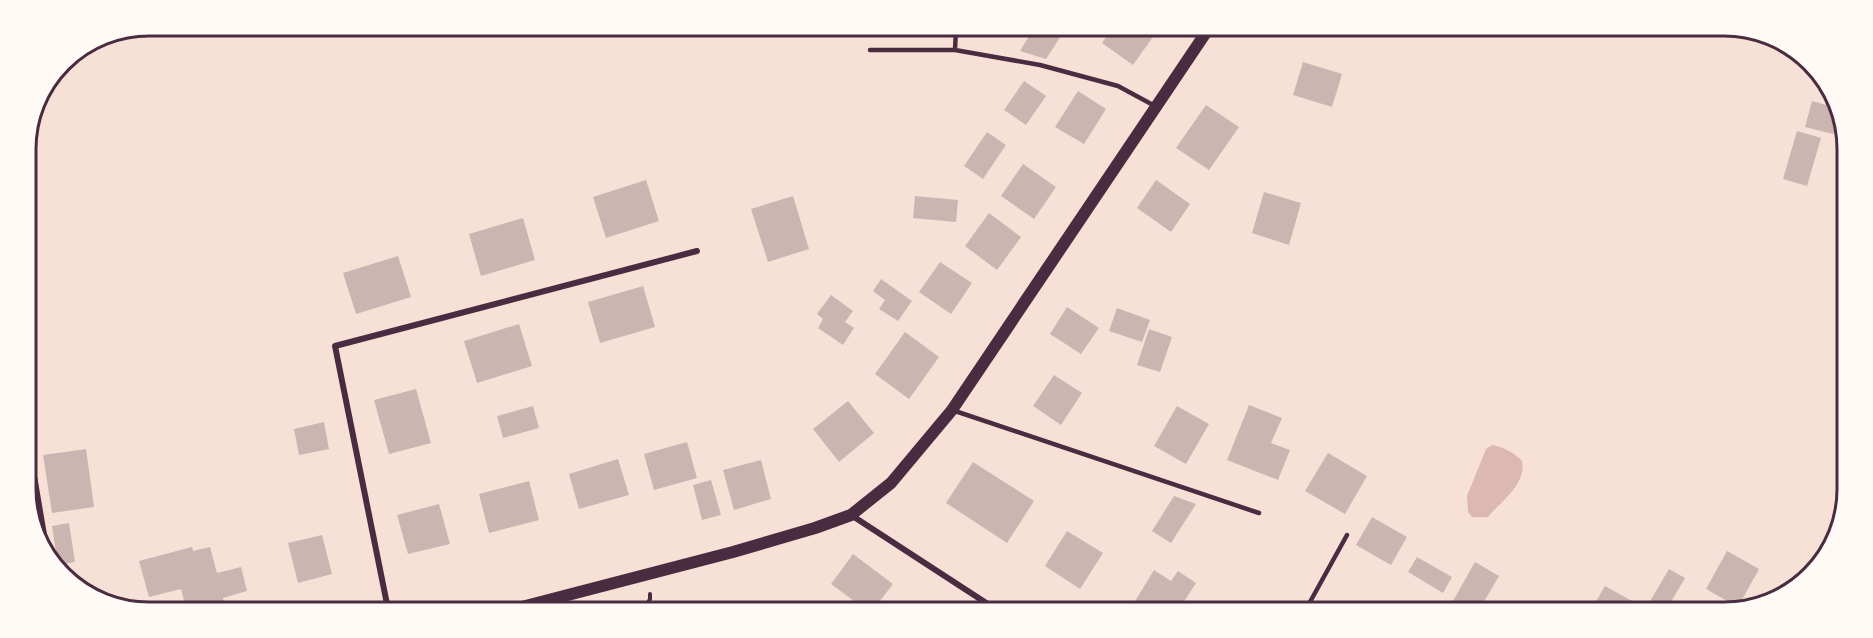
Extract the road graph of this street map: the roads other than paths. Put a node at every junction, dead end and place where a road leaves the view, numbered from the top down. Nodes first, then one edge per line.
1 (956, 36) edge
2 (1204, 36) edge
3 (870, 50) dead end
4 (955, 50) junction
5 (1158, 107) junction
6 (697, 250) dead end
7 (952, 410) junction
8 (36, 483) edge
9 (1259, 513) dead end
10 (851, 515) junction
11 (44, 529) edge
12 (1347, 535) dead end
13 (386, 602) edge
14 (541, 602) edge
15 (986, 602) edge
16 (1310, 602) edge

1 - 4 lane
2 - 5 main road
3 - 4 lane
4 - 5 lane
5 - 7 main road
6 - 13 street
7 - 9 lane
7 - 10 main road
8 - 11 lane
10 - 14 main road
10 - 15 street
12 - 16 lane

